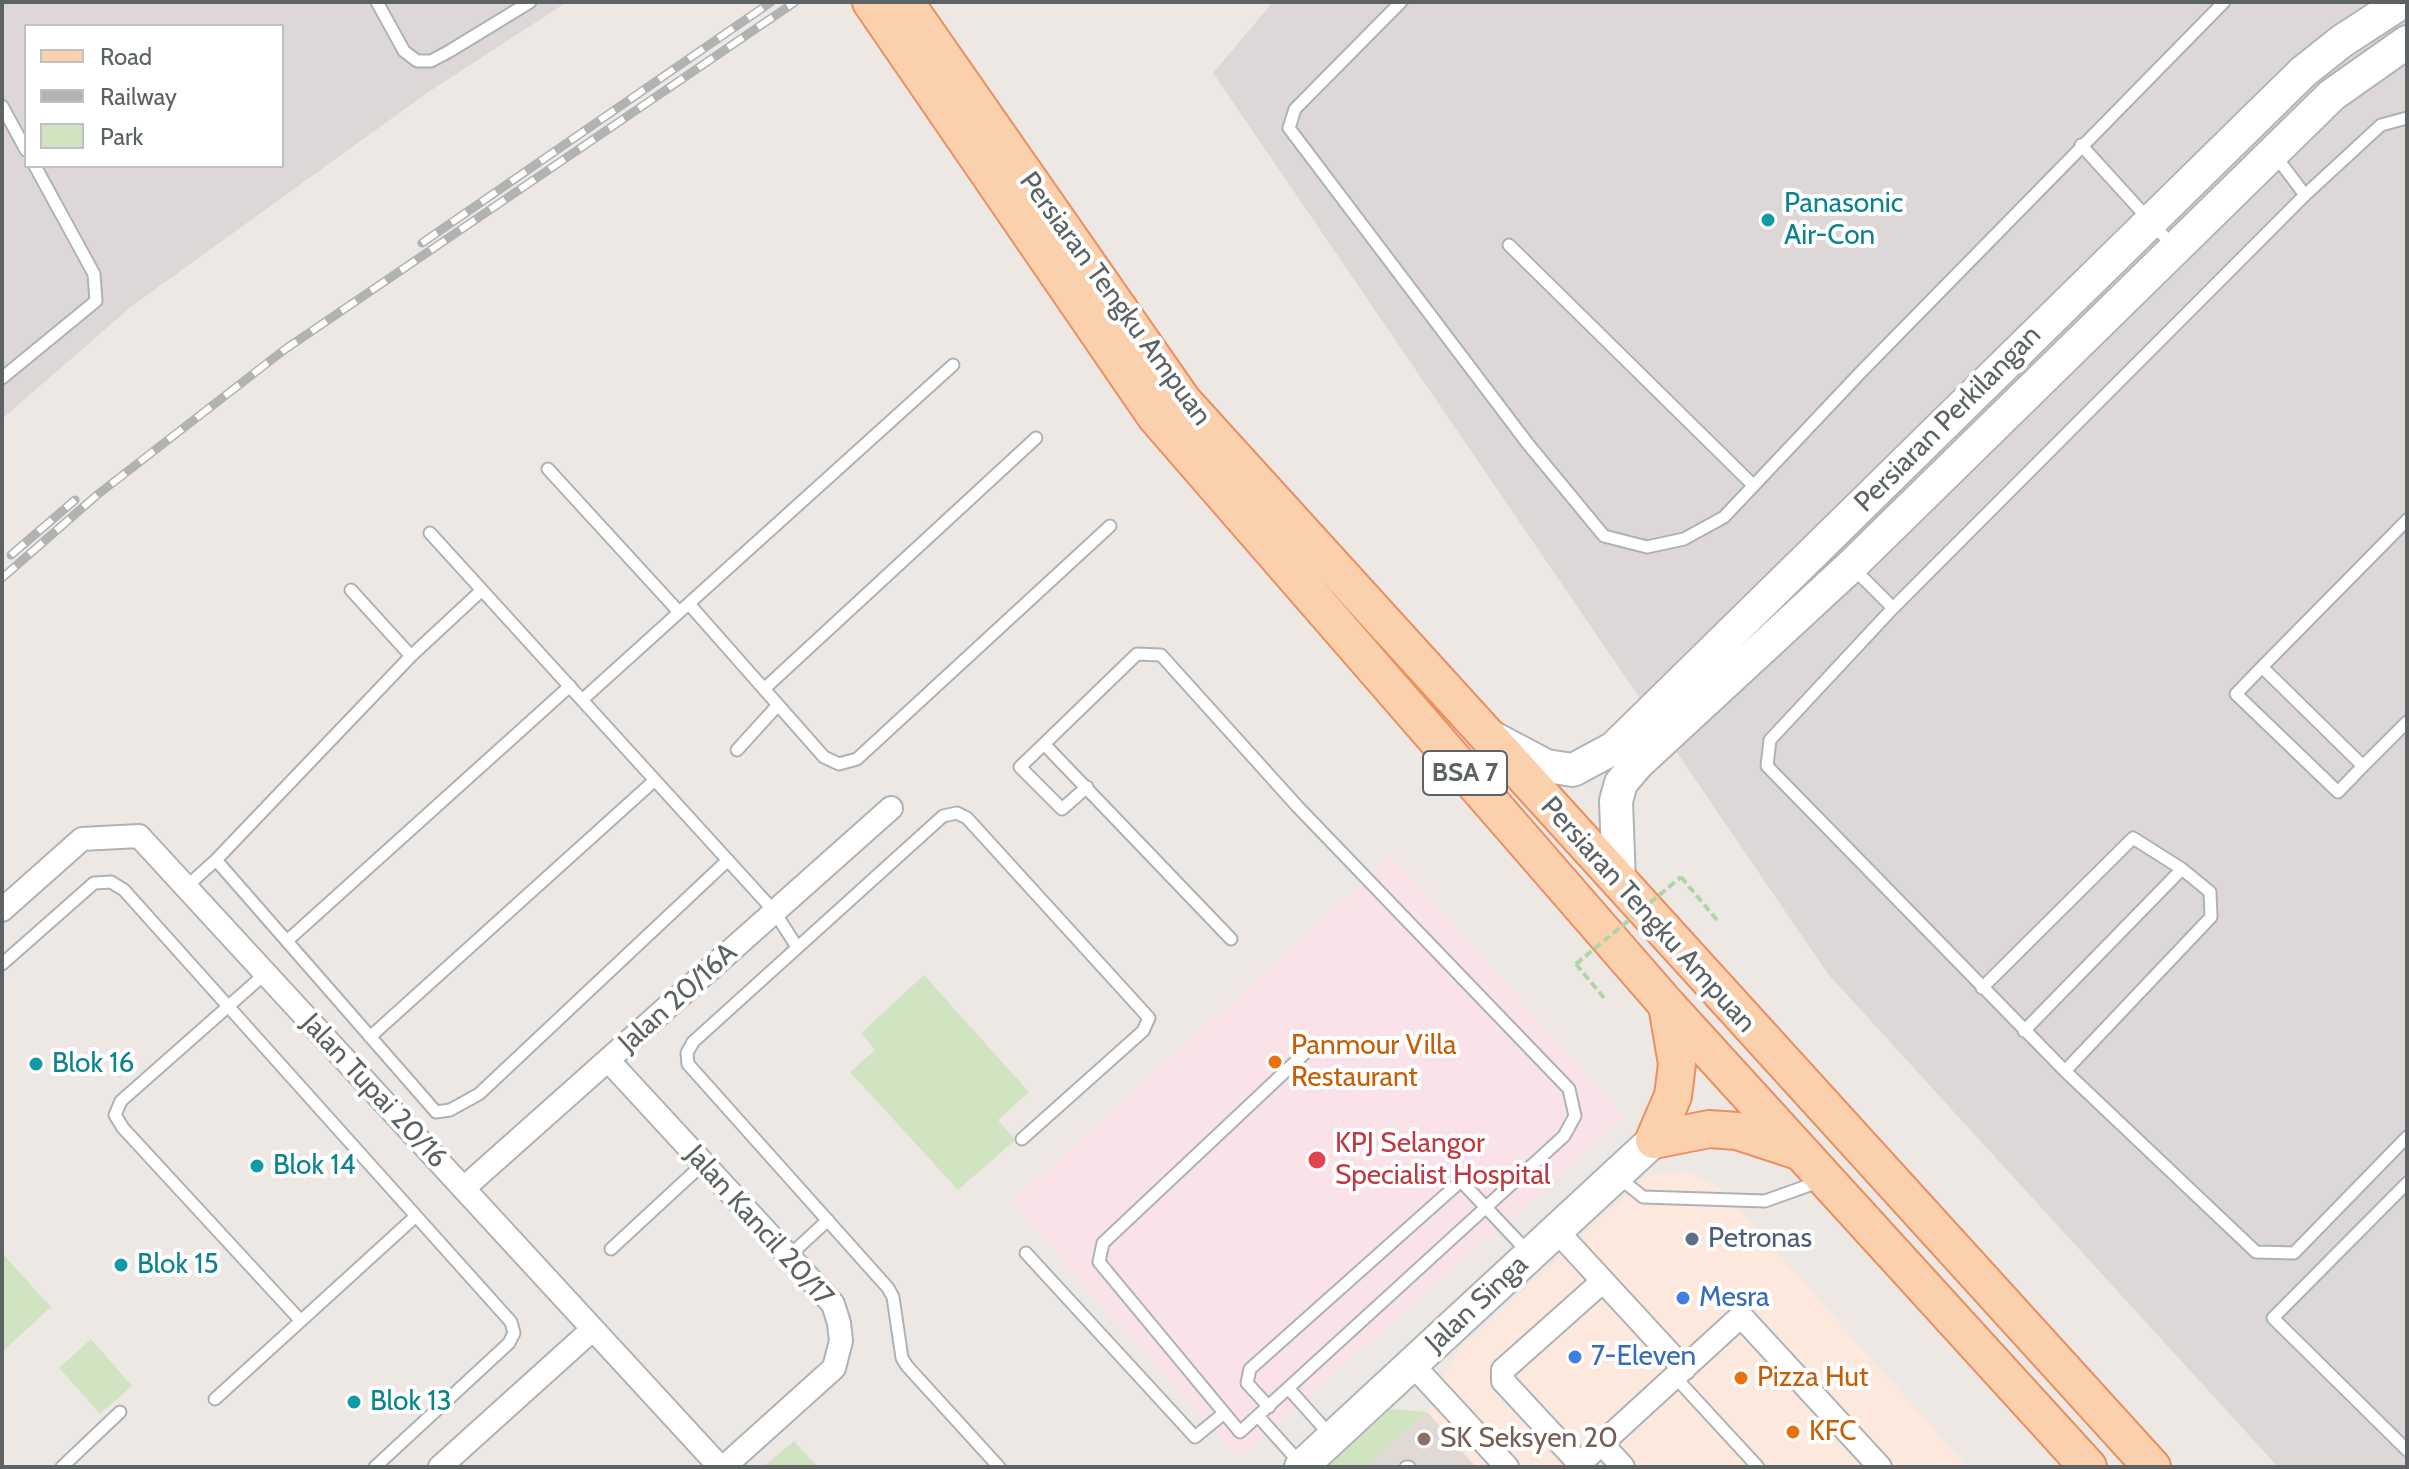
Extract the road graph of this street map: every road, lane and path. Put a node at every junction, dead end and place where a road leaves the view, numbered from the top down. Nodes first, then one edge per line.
1 (377, 2) edge
2 (530, 2) edge
3 (871, 2) edge
4 (1401, 2) edge
5 (2224, 2) edge
6 (2402, 2) edge
7 (906, 21) edge
8 (2407, 42) edge
9 (2, 106) edge
10 (2407, 118) edge
11 (2081, 145) junction
12 (24, 146) edge
13 (2273, 153) junction
14 (36, 168) edge
15 (2305, 195) junction
16 (2149, 222) junction
17 (1509, 245) dead end
18 (2175, 249) junction
19 (953, 365) dead end
20 (2, 378) edge
21 (1036, 438) dead end
22 (548, 469) dead end
23 (1753, 485) junction
24 (2407, 520) edge
25 (1110, 526) dead end
26 (430, 533) dead end
27 (1851, 566) junction
28 (351, 590) dead end
29 (482, 590) junction
30 (689, 604) junction
31 (1893, 608) junction
32 (679, 612) junction
33 (411, 656) junction
34 (2262, 667) junction
35 (570, 686) junction
36 (764, 689) junction
37 (582, 700) junction
38 (778, 705) junction
39 (2407, 722) edge
40 (1479, 731) junction
41 (1044, 744) junction
42 (737, 750) dead end
43 (2363, 766) junction
44 (655, 780) junction
45 (1087, 787) junction
46 (891, 808) dead end
47 (216, 860) junction
48 (728, 860) junction
49 (2182, 869) junction
50 (1619, 883) junction
51 (186, 887) junction
52 (2, 910) edge
53 (774, 911) junction
54 (1717, 920) dead end
55 (1231, 939) dead end
56 (288, 940) junction
57 (797, 947) junction
58 (2, 964) edge
59 (266, 973) junction
60 (1982, 988) junction
61 (1604, 998) dead end
62 (1667, 1005) junction
63 (229, 1007) junction
64 (2024, 1031) junction
65 (370, 1037) junction
66 (1307, 1051) dead end
67 (608, 1060) junction
68 (2065, 1071) junction
69 (2407, 1137) edge
70 (1022, 1139) dead end
71 (1654, 1140) junction
72 (1800, 1151) junction
73 (704, 1163) junction
74 (1616, 1176) junction
75 (1825, 1179) junction
76 (2407, 1183) edge
77 (464, 1188) junction
78 (1485, 1206) junction
79 (416, 1216) junction
80 (828, 1220) junction
81 (1556, 1230) junction
82 (611, 1249) dead end
83 (1026, 1253) dead end
84 (1530, 1255) junction
85 (789, 1256) junction
86 (1603, 1281) junction
87 (301, 1321) junction
88 (593, 1329) junction
89 (1412, 1364) junction
90 (1679, 1373) junction
91 (1289, 1389) junction
92 (215, 1399) dead end
93 (1269, 1407) junction
94 (120, 1412) dead end
95 (1223, 1414) junction
96 (1258, 1416) junction
97 (1333, 1438) junction
98 (1602, 1444) junction
99 (2407, 1450) edge
100 (448, 1465) edge
101 (1302, 1466) edge
102 (1578, 1466) edge
103 (62, 1467) edge
104 (375, 1467) edge
105 (722, 1467) edge
106 (999, 1467) edge
107 (1507, 1467) edge
108 (1623, 1467) edge
109 (1758, 1467) edge
110 (1880, 1467) edge
111 (2088, 1467) edge
112 (2152, 1467) edge

1 - 2 lane
3 - 7 main road, Persiaran Tengku Ampuan / BSA 7
4 - 23 lane
5 - 11 lane
6 - 16 main road, Persiaran Perkilangan
7 - 40 main road, Persiaran Tengku Ampuan / BSA 7
7 - 62 main road, Persiaran Tengku Ampuan / BSA 7
8 - 13 main road
9 - 12 lane
10 - 15 lane
11 - 16 lane
11 - 23 lane
13 - 15 lane
13 - 18 main road
14 - 20 lane
15 - 31 lane
16 - 18 lane
16 - 40 main road, Persiaran Perkilangan
17 - 23 lane
18 - 27 main road
19 - 30 lane
21 - 36 lane
22 - 32 lane
24 - 34 lane
25 - 38 lane
26 - 29 lane
27 - 31 lane
27 - 50 main road
28 - 33 lane
29 - 33 lane
29 - 35 lane
30 - 32 lane
30 - 36 lane
31 - 60 lane
32 - 37 lane
33 - 47 lane
34 - 43 lane
34 - 43 lane
35 - 37 lane
35 - 56 lane
36 - 38 lane
37 - 44 lane
38 - 42 lane
39 - 43 lane
40 - 50 main road, Persiaran Tengku Ampuan / BSA 7
41 - 45 lane
41 - 45 lane
41 - 78 lane
44 - 48 lane
44 - 65 lane
45 - 55 lane
46 - 53 street, Jalan 20/16A
47 - 51 lane
47 - 56 lane
48 - 53 lane
48 - 65 lane
49 - 60 lane
49 - 64 lane
49 - 68 lane
50 - 112 main road, Persiaran Tengku Ampuan / BSA 7
51 - 52 street, Jalan Tupai 20/16
51 - 59 street, Jalan Tupai 20/16
53 - 57 lane
53 - 67 street, Jalan 20/16A
54 - 61 path, bridge
56 - 65 lane
57 - 70 lane
57 - 80 lane
58 - 63 lane
59 - 63 lane
59 - 77 street, Jalan Tupai 20/16
60 - 64 lane
62 - 71 main road
62 - 72 main road, Persiaran Tengku Ampuan / BSA 7
63 - 79 lane
63 - 87 lane
64 - 68 lane
66 - 95 lane
67 - 73 street, Jalan Kancil 20/17
67 - 77 street, Jalan 20/16A
68 - 69 lane
71 - 72 main road
71 - 74 main road, Jalan Singa
72 - 75 main road, Persiaran Tengku Ampuan / BSA 7
73 - 82 lane
73 - 85 street, Jalan Kancil 20/17
74 - 75 lane
74 - 81 main road, Jalan Singa
75 - 111 main road, Persiaran Tengku Ampuan / BSA 7
76 - 99 lane
77 - 88 street, Jalan Tupai 20/16
78 - 84 lane
78 - 91 lane
78 - 93 lane
79 - 87 lane
79 - 104 lane
80 - 85 lane
80 - 106 lane
81 - 84 main road, Jalan Singa
81 - 86 street
83 - 95 lane
84 - 89 main road, Jalan Singa
85 - 105 street, Jalan Kancil 20/17
86 - 90 street
86 - 102 street
87 - 92 lane
88 - 100 street
88 - 105 street, Jalan Tupai 20/16
89 - 97 main road, Jalan Singa
89 - 107 street
90 - 98 street
90 - 109 lane
90 - 110 street
91 - 93 lane
91 - 97 lane
93 - 96 lane
94 - 103 lane
95 - 96 lane
96 - 101 lane
97 - 101 main road, Jalan Singa
98 - 102 street
98 - 108 street

